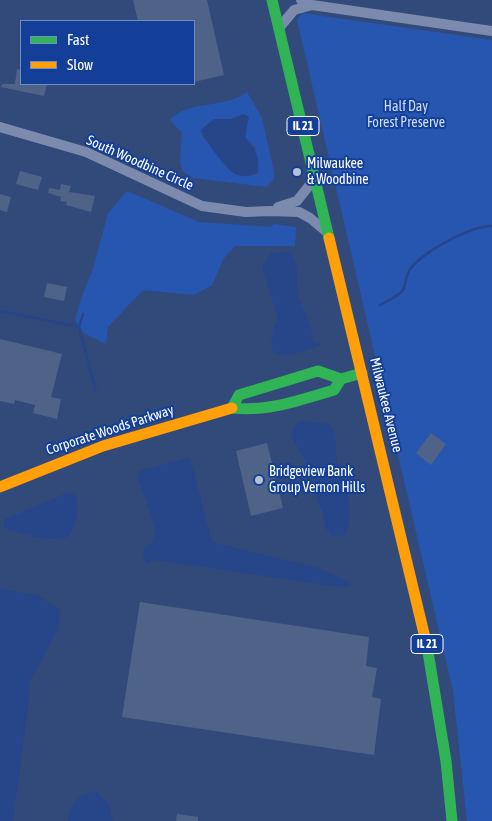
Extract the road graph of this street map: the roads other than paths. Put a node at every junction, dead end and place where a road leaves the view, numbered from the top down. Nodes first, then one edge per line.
1 (272, 0) edge
2 (302, 0) edge
3 (312, 4) junction
4 (279, 28) junction
5 (492, 31) edge
6 (0, 127) edge
7 (316, 177) junction
8 (270, 210) junction
9 (330, 235) junction
10 (362, 373) junction
11 (341, 379) junction
12 (232, 408) junction
13 (0, 487) edge
14 (452, 821) edge

1 - 4 main road, Milwaukee Avenue / IL 21
2 - 3 street
3 - 4 street
3 - 5 street
4 - 7 main road, Milwaukee Avenue / IL 21
6 - 8 street, South Woodbine Circle
7 - 8 street, South Woodbine Circle
7 - 9 main road, Milwaukee Avenue / IL 21
8 - 9 street, South Woodbine Circle
9 - 10 main road, Milwaukee Avenue / IL 21
10 - 11 main road, Corporate Woods Parkway
10 - 14 main road, Milwaukee Avenue / IL 21
11 - 12 main road, Corporate Woods Parkway
11 - 12 main road, Corporate Woods Parkway
12 - 13 main road, Corporate Woods Parkway

